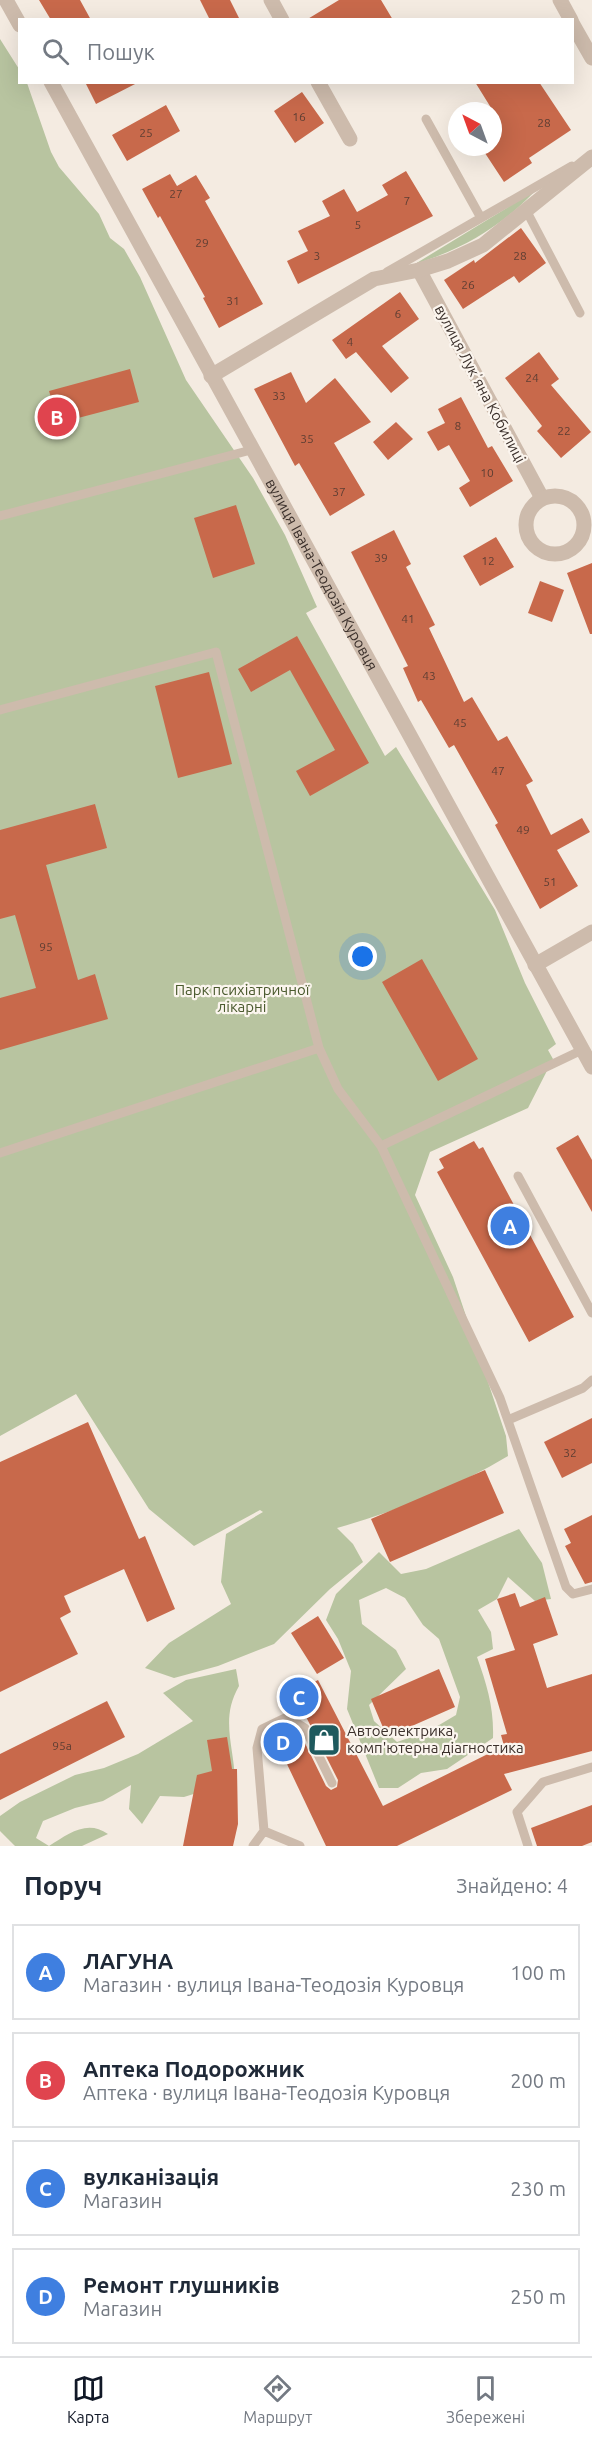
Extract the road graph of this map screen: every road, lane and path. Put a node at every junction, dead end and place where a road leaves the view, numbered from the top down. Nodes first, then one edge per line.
1 (6, 0) edge
2 (271, 0) edge
3 (560, 0) edge
4 (281, 18) edge
5 (570, 18) edge
6 (18, 21) edge
7 (574, 25) edge
8 (592, 58) edge
9 (52, 84) edge
10 (319, 84) edge
11 (426, 119) dead end
12 (350, 139) dead end
13 (592, 156) edge
14 (526, 210) junction
15 (481, 218) junction
16 (419, 270) junction
17 (374, 279) junction
18 (580, 314) dead end
19 (211, 376) junction
20 (252, 450) junction
21 (542, 498) dead end
22 (0, 516) edge
23 (0, 710) edge
24 (592, 932) edge
25 (535, 965) junction
26 (319, 1048) junction
27 (582, 1050) junction
28 (592, 1067) edge
29 (381, 1146) junction
30 (0, 1153) edge
31 (518, 1176) dead end
32 (592, 1313) edge
33 (592, 1380) edge
34 (508, 1420) junction
35 (592, 1589) edge
36 (592, 1767) edge
37 (332, 1783) dead end
38 (264, 1831) junction
39 (254, 1846) edge
40 (300, 1846) edge
41 (528, 1846) edge

1 - 6 street
2 - 4 street
3 - 5 street
7 - 8 street
9 - 19 street, вулиця Івана-Теодозія Куровця
10 - 12 street
11 - 15 lane
13 - 14 street
13 - 15 lane
14 - 16 street
14 - 18 lane
15 - 17 lane
16 - 17 street
16 - 21 street, вулиця Лукʼяна Кобилиці
17 - 19 street
19 - 20 street, вулиця Івана-Теодозія Куровця
20 - 22 lane
20 - 25 street, вулиця Івана-Теодозія Куровця
23 - 26 lane
24 - 25 street
25 - 27 street, вулиця Івана-Теодозія Куровця
26 - 29 lane
26 - 30 lane
27 - 28 street, вулиця Івана-Теодозія Куровця
27 - 29 lane
29 - 34 lane
31 - 32 lane
33 - 34 lane
34 - 35 lane
36 - 41 lane
37 - 38 lane
38 - 39 lane
38 - 40 lane

